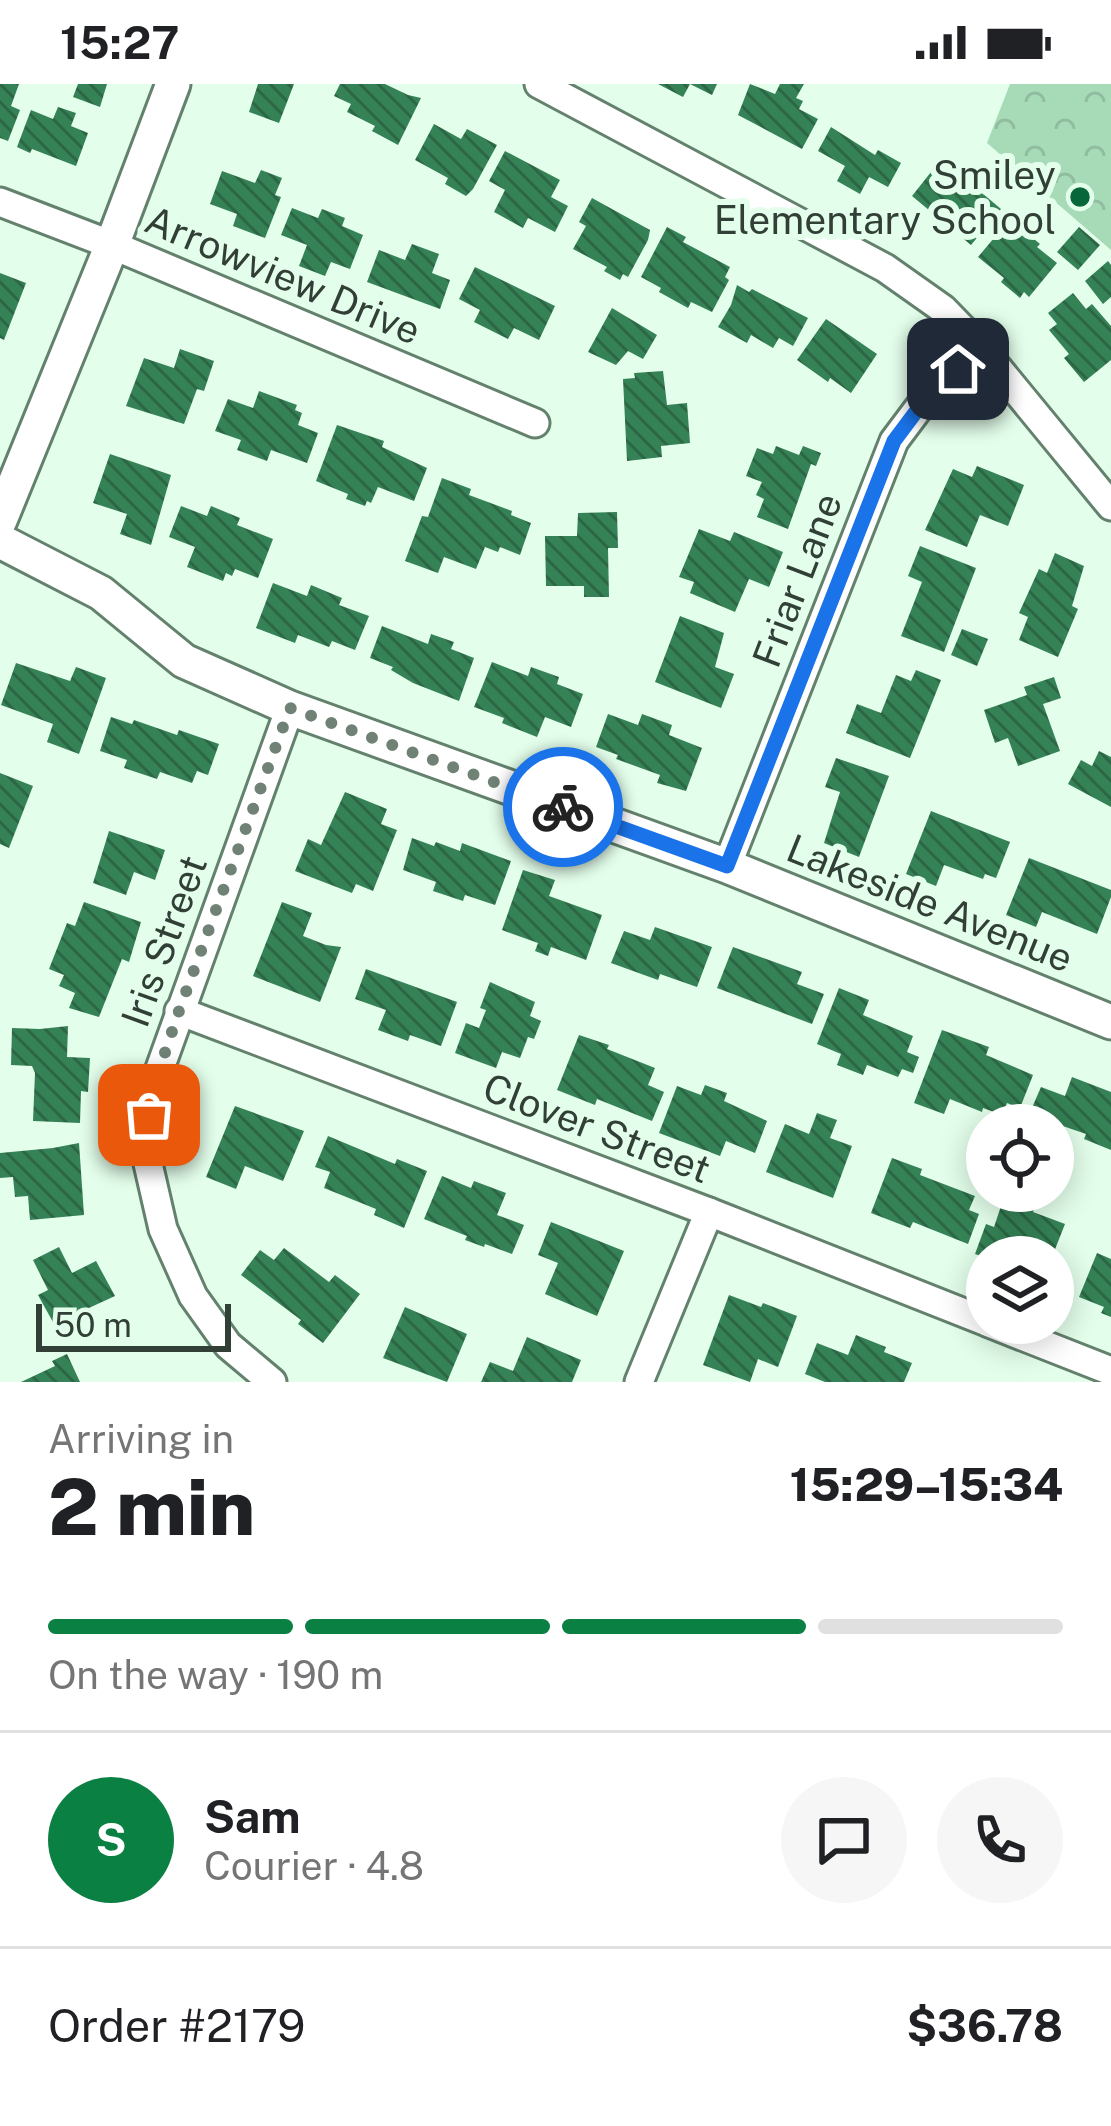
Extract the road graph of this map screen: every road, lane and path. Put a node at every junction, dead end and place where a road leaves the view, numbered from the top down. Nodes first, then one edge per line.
1 (173, 84) edge
2 (539, 84) edge
3 (0, 202) edge
4 (112, 245) junction
5 (982, 350) junction
6 (535, 423) dead end
7 (1111, 506) edge
8 (0, 520) edge
9 (0, 541) edge
10 (290, 708) junction
11 (727, 866) junction
12 (179, 1011) junction
13 (1111, 1022) edge
14 (709, 1212) junction
15 (966, 1314) edge
16 (1042, 1344) edge
17 (1111, 1371) edge
18 (272, 1382) edge
19 (639, 1382) edge

1 - 4 street
2 - 5 street
3 - 4 street, Arrowview Drive
4 - 6 street, Arrowview Drive
4 - 8 street
5 - 7 street
5 - 11 street, Friar Lane
9 - 10 street, Lakeside Avenue
10 - 11 street, Lakeside Avenue
10 - 12 street, Iris Street
11 - 13 street, Lakeside Avenue
12 - 14 street, Clover Street
12 - 18 street, Iris Street
14 - 15 street, Clover Street
14 - 19 street
16 - 17 street, Clover Street

